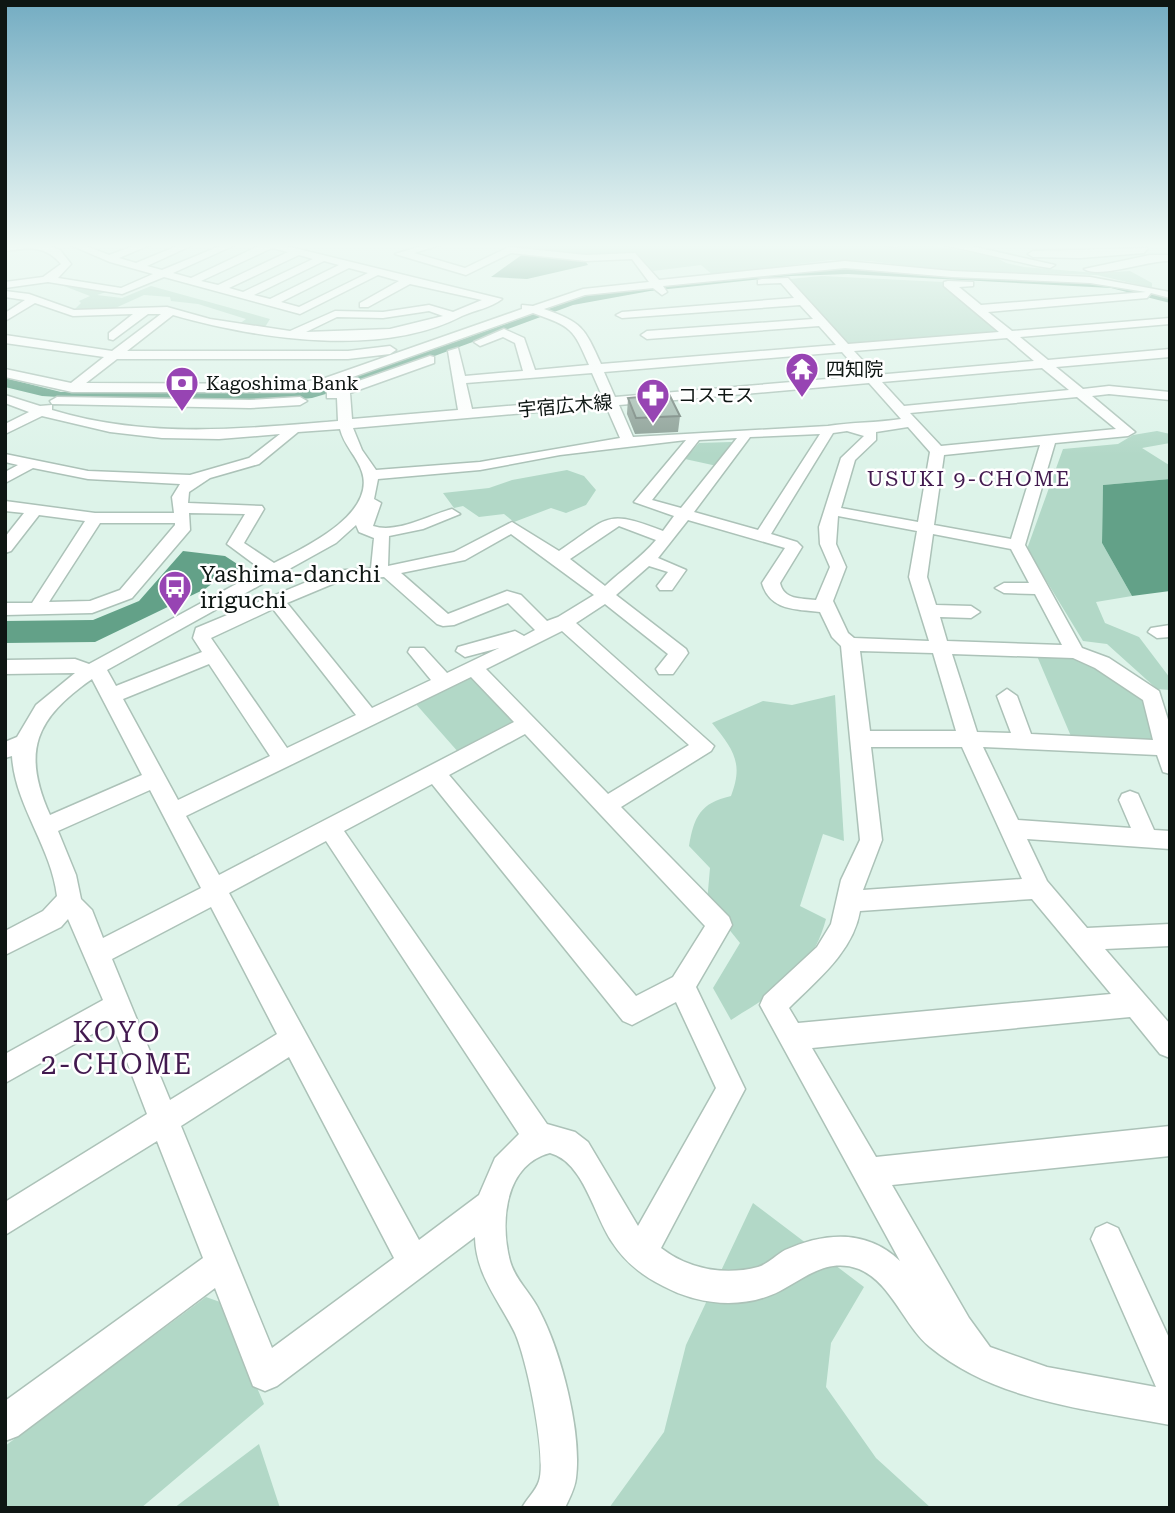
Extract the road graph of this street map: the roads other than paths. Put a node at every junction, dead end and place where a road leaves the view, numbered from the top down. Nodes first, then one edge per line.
1 (87, 315) edge
2 (140, 315) edge
3 (168, 315) edge
4 (181, 315) edge
5 (334, 315) edge
6 (364, 315) edge
7 (386, 315) edge
8 (451, 315) edge
9 (461, 315) edge
10 (516, 315) edge
11 (551, 315) joint
12 (621, 315) edge
13 (815, 315) edge
14 (985, 315) edge
15 (456, 316) junction
16 (821, 321) junction
17 (1170, 321) edge
18 (67, 329) dead end
19 (504, 333) junction
20 (1009, 334) junction
21 (290, 335) junction
22 (113, 336) dead end
23 (5, 339) edge
24 (429, 345) junction
25 (845, 348) junction
26 (654, 349) junction
27 (454, 351) junction
28 (1170, 353) edge
29 (116, 355) junction
30 (275, 355) junction
31 (1045, 364) junction
32 (597, 369) junction
33 (5, 373) edge
34 (530, 374) junction
35 (872, 379) junction
36 (459, 380) junction
37 (73, 388) junction
38 (1079, 392) junction
39 (343, 393) junction
40 (1170, 396) edge
41 (5, 399) edge
42 (58, 400) junction
43 (611, 402) junction
44 (40, 412) junction
45 (466, 415) junction
46 (905, 416) junction
47 (345, 426) junction
48 (868, 428) junction
49 (5, 430) edge
50 (293, 430) junction
51 (827, 435) junction
52 (744, 439) junction
53 (1048, 440) junction
54 (628, 441) junction
55 (693, 441) junction
56 (601, 450) dead end
57 (937, 451) junction
58 (5, 458) edge
59 (28, 465) junction
60 (376, 475) junction
61 (5, 479) edge
62 (195, 480) junction
63 (5, 506) edge
64 (34, 511) junction
65 (834, 511) junction
66 (183, 513) junction
67 (452, 514) dead end
68 (686, 514) junction
69 (95, 518) junction
70 (925, 528) junction
71 (378, 533) junction
72 (762, 536) junction
73 (666, 538) junction
74 (1017, 545) junction
75 (5, 548) edge
76 (559, 559) junction
77 (648, 560) junction
78 (274, 571) junction
79 (384, 572) junction
80 (666, 586) dead end
81 (1004, 588) dead end
82 (1041, 589) junction
83 (604, 596) junction
84 (276, 601) junction
85 (827, 607) junction
86 (37, 608) junction
87 (5, 609) edge
88 (928, 611) junction
89 (971, 612) dead end
90 (553, 625) junction
91 (850, 644) junction
92 (939, 647) junction
93 (416, 652) dead end
94 (1075, 652) junction
95 (213, 655) junction
96 (470, 660) junction
97 (5, 667) edge
98 (94, 669) junction
99 (666, 669) dead end
100 (444, 682) junction
101 (111, 696) junction
102 (1007, 696) dead end
103 (369, 718) junction
104 (527, 724) junction
105 (860, 739) junction
106 (969, 739) junction
107 (26, 742) junction
108 (1024, 742) junction
109 (5, 750) edge
110 (1168, 757) edge
111 (283, 759) junction
112 (435, 773) junction
113 (155, 778) junction
114 (1130, 800) dead end
115 (606, 806) junction
116 (173, 812) junction
117 (45, 827) junction
118 (330, 828) junction
119 (1011, 829) junction
120 (1158, 839) edge
121 (1038, 888) junction
122 (215, 891) junction
123 (849, 901) junction
124 (69, 904) junction
125 (1170, 936) edge
126 (1082, 939) junction
127 (5, 944) edge
128 (97, 954) junction
129 (682, 986) junction
130 (1136, 1004) junction
131 (117, 1006) junction
132 (791, 1037) junction
133 (293, 1039) junction
134 (1170, 1045) edge
135 (5, 1069) edge
136 (165, 1119) junction
137 (541, 1141) junction
138 (1170, 1141) edge
139 (868, 1173) junction
140 (493, 1204) junction
141 (5, 1220) edge
142 (1107, 1239) dead end
143 (640, 1254) junction
144 (222, 1263) junction
145 (415, 1265) junction
146 (978, 1359) junction
147 (1170, 1379) edge
148 (1170, 1407) edge
149 (5, 1423) edge
150 (541, 1508) edge

1 - 18 street
2 - 22 street
3 - 29 street
4 - 21 street
5 - 21 street
6 - 7 street
8 - 15 street
9 - 15 street
10 - 24 street
11 - 19 street
11 - 32 street
12 - 26 street
13 - 16 street
14 - 20 street
15 - 21 street
16 - 25 street
16 - 26 street
17 - 20 street
19 - 27 street
19 - 34 street
20 - 25 street
20 - 31 street
21 - 30 street
23 - 29 street
24 - 30 street
24 - 37 street
25 - 26 street
25 - 35 street
26 - 32 street
27 - 36 street
27 - 39 street
28 - 31 street, 宇宿広木線
29 - 30 street
29 - 37 street
31 - 35 street, 宇宿広木線
31 - 38 street
32 - 34 street
32 - 43 street
33 - 37 street
34 - 36 street
35 - 43 street, 宇宿広木線
35 - 46 street
36 - 45 street
37 - 42 street
38 - 40 street
38 - 46 street
38 - 53 street
39 - 42 street
39 - 47 street
41 - 44 street, 宇宿広木線
42 - 44 street
43 - 45 street, 宇宿広木線
43 - 54 street
44 - 49 street
44 - 50 street, 宇宿広木線
45 - 47 street, 宇宿広木線
46 - 48 street
46 - 57 street
47 - 50 street, 宇宿広木線
47 - 60 street
48 - 51 street
48 - 54 street
48 - 65 street
50 - 62 street
51 - 52 street
51 - 72 street
52 - 55 street
52 - 68 street
53 - 57 street
53 - 74 street
54 - 60 street
55 - 56 street
55 - 68 street
57 - 70 street
58 - 59 street
59 - 61 street
59 - 62 street
60 - 71 street
60 - 78 street
62 - 66 street
63 - 64 street
64 - 69 street
64 - 75 street
65 - 70 street
65 - 85 street
66 - 69 street
66 - 78 street
66 - 86 street
67 - 71 street
68 - 72 street
68 - 73 street
69 - 86 street
70 - 74 street
70 - 88 street
71 - 79 street
72 - 85 street
73 - 76 street
73 - 77 street
74 - 82 street
76 - 79 street
76 - 83 street
77 - 80 street
77 - 83 street
78 - 98 street
79 - 84 street
79 - 90 street
81 - 82 street
82 - 94 street
83 - 90 street
83 - 99 street
84 - 95 street
84 - 103 street
85 - 91 street
86 - 87 street
88 - 89 street
88 - 92 street
90 - 96 street
90 - 115 street
91 - 92 street
91 - 105 street
92 - 94 street
92 - 106 street
93 - 100 street
94 - 110 street
95 - 101 street
95 - 111 street
96 - 100 street
96 - 104 street
97 - 98 street
98 - 101 street
98 - 107 street
100 - 103 street
101 - 113 street
102 - 108 street
103 - 111 street
104 - 112 street
104 - 115 street
105 - 106 street
105 - 123 street
106 - 108 street
106 - 119 street
107 - 109 street
107 - 117 street
108 - 110 street
111 - 116 street
112 - 118 street
112 - 129 street
113 - 116 street
113 - 117 street
114 - 120 street
115 - 129 street
116 - 122 street
117 - 124 street
118 - 122 street
118 - 137 street
119 - 120 street
119 - 121 street
121 - 123 street
121 - 126 street
122 - 128 street
122 - 133 street
123 - 132 street
124 - 127 street
124 - 128 street
125 - 126 street
126 - 130 street
128 - 131 street
129 - 143 street
130 - 132 street
130 - 134 street
131 - 135 street
131 - 136 street
132 - 139 street
133 - 136 street
133 - 145 street
136 - 141 street
136 - 144 street
137 - 140 street
137 - 143 street
138 - 139 street
139 - 146 street
140 - 145 street
140 - 150 street
142 - 147 street
143 - 146 street
144 - 145 street
144 - 149 street
146 - 148 street

